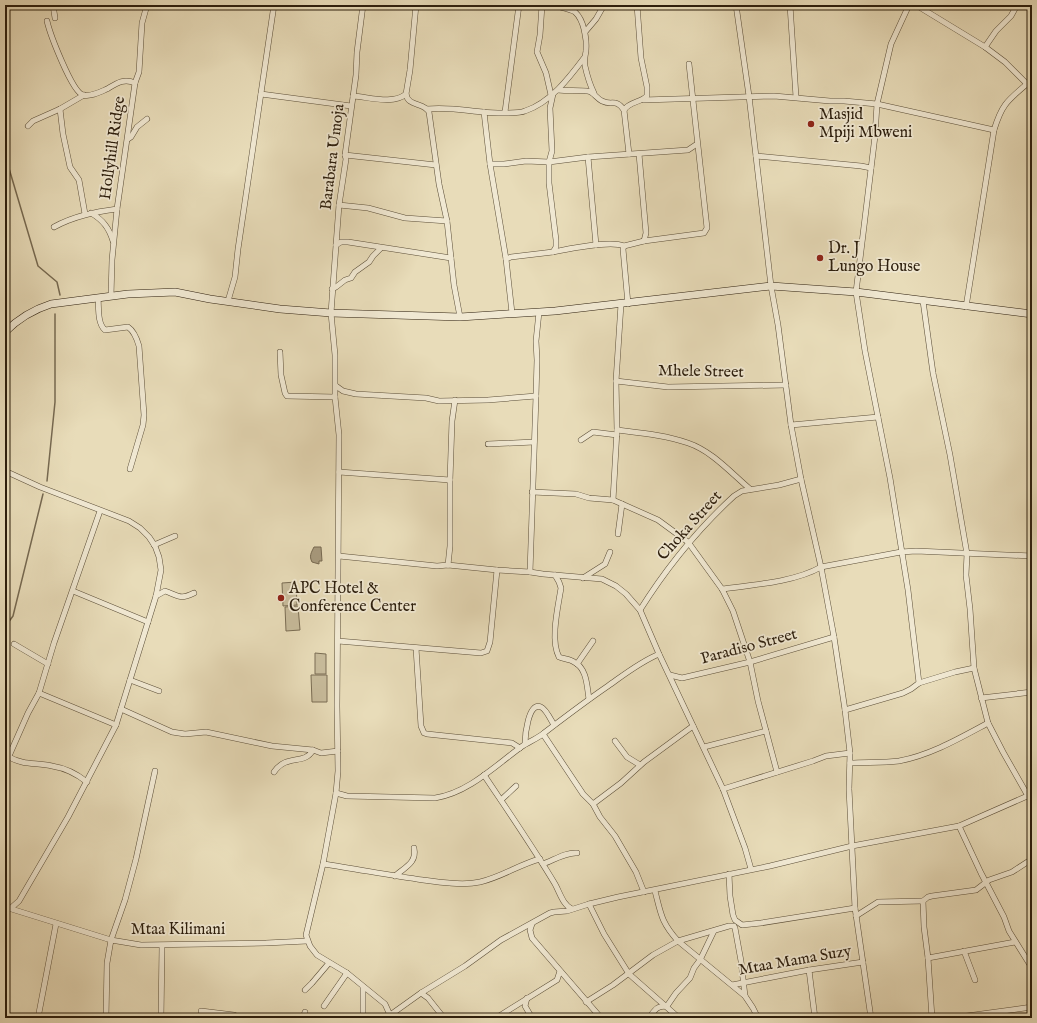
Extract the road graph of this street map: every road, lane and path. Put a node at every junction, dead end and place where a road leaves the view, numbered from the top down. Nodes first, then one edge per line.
1 (53, 5) edge
2 (147, 5) edge
3 (274, 5) edge
4 (363, 5) edge
5 (416, 5) edge
6 (519, 5) edge
7 (542, 5) edge
8 (554, 5) edge
9 (604, 5) edge
10 (637, 5) edge
11 (736, 5) edge
12 (790, 5) edge
13 (909, 5) edge
14 (916, 5) edge
15 (1017, 5) edge
16 (55, 18) dead end
17 (46, 21) dead end
18 (584, 32) junction
19 (985, 47) junction
20 (584, 58) junction
21 (689, 64) dead end
22 (135, 83) junction
23 (1028, 83) junction
24 (1032, 89) edge
25 (558, 90) junction
26 (261, 94) junction
27 (552, 94) junction
28 (594, 94) junction
29 (84, 95) junction
30 (353, 96) junction
31 (749, 96) junction
32 (405, 97) junction
33 (796, 97) junction
34 (692, 98) junction
35 (642, 100) junction
36 (877, 104) junction
37 (351, 106) junction
38 (60, 109) junction
39 (427, 109) junction
40 (624, 110) junction
41 (484, 112) junction
42 (505, 112) junction
43 (147, 119) dead end
44 (28, 126) dead end
45 (994, 130) junction
46 (128, 140) junction
47 (697, 144) junction
48 (688, 150) junction
49 (629, 154) junction
50 (639, 154) junction
51 (698, 154) junction
52 (345, 155) junction
53 (756, 156) junction
54 (588, 157) junction
55 (549, 162) junction
56 (490, 164) junction
57 (436, 165) junction
58 (871, 168) junction
59 (339, 205) junction
60 (117, 209) junction
61 (91, 213) junction
62 (85, 214) junction
63 (447, 221) junction
64 (54, 227) dead end
65 (644, 241) junction
66 (114, 245) junction
67 (336, 245) junction
68 (596, 245) junction
69 (624, 246) junction
70 (381, 248) junction
71 (553, 252) junction
72 (452, 258) junction
73 (506, 259) junction
74 (771, 286) junction
75 (332, 289) junction
76 (856, 292) junction
77 (111, 296) junction
78 (98, 298) junction
79 (228, 301) junction
80 (923, 301) junction
81 (624, 304) junction
82 (966, 307) junction
83 (539, 312) junction
84 (331, 313) junction
85 (512, 313) junction
86 (1032, 314) edge
87 (460, 317) junction
88 (5, 332) edge
89 (280, 352) dead end
90 (616, 381) junction
91 (786, 385) junction
92 (336, 386) junction
93 (536, 396) junction
94 (335, 397) junction
95 (455, 400) junction
96 (878, 417) junction
97 (791, 425) junction
98 (617, 432) junction
99 (581, 440) dead end
100 (534, 442) junction
101 (488, 444) dead end
102 (130, 469) dead end
103 (5, 471) edge
104 (339, 472) junction
105 (801, 479) junction
106 (450, 480) junction
107 (750, 489) junction
108 (532, 492) junction
109 (613, 500) junction
110 (622, 504) junction
111 (100, 511) junction
112 (618, 534) dead end
113 (175, 536) dead end
114 (688, 542) junction
115 (154, 545) junction
116 (610, 552) dead end
117 (901, 552) junction
118 (967, 554) junction
119 (339, 556) junction
120 (1032, 556) edge
121 (448, 565) junction
122 (822, 567) junction
123 (497, 570) junction
124 (530, 572) junction
125 (555, 575) junction
126 (583, 578) junction
127 (722, 589) junction
128 (73, 591) junction
129 (194, 593) dead end
130 (156, 596) junction
131 (640, 610) junction
132 (148, 622) junction
133 (834, 637) junction
134 (338, 641) junction
135 (593, 641) dead end
136 (14, 644) dead end
137 (416, 648) junction
138 (659, 654) junction
139 (750, 662) junction
140 (48, 664) junction
141 (578, 664) junction
142 (974, 668) junction
143 (670, 675) junction
144 (682, 678) junction
145 (130, 680) junction
146 (919, 683) junction
147 (676, 688) junction
148 (159, 691) dead end
149 (1032, 692) edge
150 (39, 693) junction
151 (981, 698) junction
152 (589, 699) junction
153 (121, 709) junction
154 (845, 710) junction
155 (988, 723) junction
156 (116, 725) junction
157 (554, 725) junction
158 (693, 726) junction
159 (766, 731) junction
160 (543, 734) junction
161 (615, 741) dead end
162 (525, 744) junction
163 (704, 747) junction
164 (520, 748) junction
165 (313, 750) junction
166 (338, 751) junction
167 (850, 753) junction
168 (9, 757) junction
169 (850, 762) junction
170 (5, 765) edge
171 (640, 765) junction
172 (155, 771) dead end
173 (274, 772) dead end
174 (777, 772) junction
175 (484, 775) junction
176 (87, 782) junction
177 (516, 786) dead end
178 (724, 789) junction
179 (336, 793) junction
180 (1030, 795) edge
181 (501, 800) junction
182 (593, 804) junction
183 (959, 826) junction
184 (852, 846) junction
185 (414, 848) dead end
186 (577, 853) dead end
187 (1032, 859) edge
188 (542, 861) junction
189 (323, 864) junction
190 (751, 869) junction
191 (729, 874) junction
192 (395, 876) junction
193 (986, 882) junction
194 (654, 890) junction
195 (644, 892) junction
196 (923, 901) junction
197 (565, 903) junction
198 (589, 904) junction
199 (8, 908) edge
200 (855, 908) junction
201 (572, 909) junction
202 (561, 911) junction
203 (856, 916) junction
204 (56, 924) junction
205 (532, 924) junction
206 (714, 930) junction
207 (111, 940) junction
208 (307, 941) junction
209 (678, 941) junction
210 (1015, 942) junction
211 (162, 946) junction
212 (964, 951) junction
213 (928, 958) junction
214 (700, 960) junction
215 (863, 962) junction
216 (329, 963) junction
217 (1032, 968) edge
218 (809, 970) junction
219 (560, 971) junction
220 (347, 973) junction
221 (629, 974) junction
222 (567, 978) junction
223 (557, 980) junction
224 (976, 980) dead end
225 (744, 984) junction
226 (732, 986) junction
227 (363, 987) junction
228 (305, 990) dead end
229 (421, 993) junction
230 (745, 996) junction
231 (527, 998) junction
232 (586, 1002) junction
233 (324, 1006) dead end
234 (667, 1006) junction
235 (1032, 1007) edge
236 (201, 1011) dead end
237 (305, 1012) dead end
238 (986, 1016) edge
239 (388, 1017) edge
240 (38, 1018) edge
241 (106, 1018) edge
242 (161, 1018) edge
243 (241, 1018) edge
244 (303, 1018) edge
245 (363, 1018) edge
246 (444, 1018) edge
247 (496, 1018) edge
248 (532, 1018) edge
249 (601, 1018) edge
250 (649, 1018) edge
251 (679, 1018) edge
252 (758, 1018) edge
253 (815, 1018) edge
254 (870, 1018) edge
255 (932, 1018) edge
256 (952, 1018) edge

1 - 16 street
2 - 22 street, Hollyhill Ridge
3 - 26 street
4 - 30 street, Barabara Umoja
5 - 32 street
6 - 42 street
7 - 27 street
8 - 18 street
9 - 18 street
10 - 35 street
11 - 31 street
12 - 33 street
13 - 36 street
14 - 19 street
15 - 19 street
17 - 29 street
18 - 20 street
19 - 23 street
20 - 25 street
20 - 28 street
21 - 34 street
22 - 29 street
22 - 46 street, Hollyhill Ridge
23 - 24 street
23 - 45 street
25 - 27 street
25 - 28 street
26 - 37 street
26 - 79 street
27 - 42 street
27 - 55 street
28 - 40 street
29 - 38 street
30 - 32 street
30 - 37 street, Barabara Umoja
31 - 33 street
31 - 34 street
31 - 53 street
32 - 39 street
33 - 36 street
34 - 35 street
34 - 47 street
35 - 40 street
36 - 45 street
36 - 58 street
37 - 52 street, Barabara Umoja
38 - 44 street
38 - 62 street
39 - 41 street
39 - 57 street
40 - 49 street
41 - 42 street
41 - 56 street
43 - 46 street
45 - 82 street
46 - 60 street, Hollyhill Ridge
47 - 48 street
47 - 51 street
48 - 50 street
48 - 51 street
49 - 50 street
49 - 54 street
50 - 65 street
51 - 65 street
52 - 57 street
52 - 59 street, Barabara Umoja
53 - 58 street
53 - 74 street
54 - 55 street
54 - 68 street
55 - 56 street
55 - 71 street
56 - 73 street
57 - 63 street
58 - 76 street
59 - 63 street
59 - 67 street, Barabara Umoja
60 - 61 street
60 - 66 street, Hollyhill Ridge
61 - 62 street
61 - 66 street
62 - 64 street
63 - 72 street
65 - 69 street
66 - 77 street, Hollyhill Ridge
67 - 70 street
67 - 75 street, Barabara Umoja
68 - 69 street
68 - 71 street
69 - 81 street
70 - 72 street
70 - 75 street
71 - 73 street
72 - 87 street
73 - 85 street
74 - 76 street
74 - 81 street
74 - 91 street
75 - 84 street, Barabara Umoja
76 - 80 street
76 - 96 street
77 - 78 street
77 - 79 street
78 - 88 street
78 - 102 street
79 - 84 street
80 - 82 street
80 - 118 street
81 - 83 street
81 - 90 street
82 - 86 street
83 - 85 street
83 - 93 street
84 - 87 street
84 - 92 street, Barabara Umoja
85 - 87 street
89 - 94 street
90 - 91 street, Mhele Street
90 - 98 street
91 - 97 street
92 - 94 street, Barabara Umoja
92 - 95 street
93 - 95 street
93 - 100 street
94 - 104 street, Barabara Umoja
95 - 106 street
96 - 97 street
96 - 117 street
97 - 105 street
98 - 99 street
98 - 107 street
98 - 109 street
100 - 101 street
100 - 108 street
103 - 111 street
104 - 106 street
104 - 119 street, Barabara Umoja
105 - 107 street, Choka Street
105 - 122 street
106 - 121 street
107 - 114 street, Choka Street
108 - 109 street
108 - 124 street
109 - 110 street
110 - 112 street
110 - 114 street
111 - 115 street
111 - 128 street
113 - 115 street
114 - 127 street
114 - 131 street, Choka Street
115 - 130 street
116 - 126 street
117 - 118 street
117 - 122 street
117 - 146 street
118 - 120 street
118 - 142 street
119 - 121 street
119 - 134 street, Barabara Umoja
121 - 123 street
122 - 127 street
122 - 133 street
123 - 124 street
123 - 137 street
124 - 125 street
125 - 126 street
125 - 141 street
126 - 131 street
127 - 139 street
128 - 132 street
128 - 140 street
129 - 130 street
130 - 132 street
131 - 138 street
132 - 145 street
133 - 139 street, Paradiso Street
133 - 154 street
134 - 137 street
134 - 166 street, Barabara Umoja
135 - 141 street
136 - 140 street
137 - 164 street
138 - 143 street
138 - 152 street
139 - 144 street, Paradiso Street
139 - 159 street
140 - 150 street
141 - 152 street
142 - 146 street
142 - 151 street
143 - 144 street, Paradiso Street
143 - 147 street
144 - 147 street
145 - 148 street
145 - 153 street
146 - 154 street
147 - 158 street
149 - 151 street
150 - 156 street
150 - 168 street
151 - 155 street
152 - 157 street
153 - 156 street
153 - 165 street
154 - 167 street
155 - 169 street
155 - 180 street
156 - 176 street
157 - 160 street
157 - 162 street
158 - 163 street
158 - 171 street
159 - 163 street
159 - 174 street
160 - 162 street
160 - 182 street
161 - 171 street
162 - 164 street
163 - 178 street
164 - 175 street
165 - 166 street
165 - 173 street
166 - 179 street, Barabara Umoja
167 - 169 street
167 - 174 street
168 - 170 street
168 - 176 street
169 - 184 street
171 - 182 street
172 - 207 street
174 - 178 street
175 - 179 street
175 - 181 street
176 - 199 street
177 - 181 street
178 - 190 street
179 - 189 street, Barabara Umoja
180 - 183 street
181 - 188 street
182 - 195 street
183 - 184 street
183 - 193 street
184 - 190 street
184 - 200 street
185 - 192 street
186 - 188 street
187 - 193 street
188 - 192 street
188 - 197 street
189 - 192 street
189 - 208 street, Barabara Umoja
190 - 191 street
191 - 194 street
191 - 200 street
193 - 196 street
193 - 210 street
194 - 195 street
194 - 209 street
195 - 198 street
196 - 203 street
196 - 213 street
197 - 201 street
197 - 202 street
198 - 201 street
198 - 221 street
199 - 204 street, Mtaa Kilimani
200 - 203 street
201 - 202 street
202 - 205 street
203 - 215 street
204 - 207 street, Mtaa Kilimani
204 - 240 street
205 - 219 street
205 - 229 street
206 - 209 street
206 - 214 street
206 - 225 street
207 - 211 street, Mtaa Kilimani
207 - 241 street
208 - 211 street, Mtaa Kilimani
208 - 216 street
209 - 214 street
209 - 221 street
210 - 212 street
210 - 217 street
211 - 242 street
212 - 213 street
212 - 224 street
213 - 255 street
214 - 226 street
214 - 234 street
215 - 218 street, Mtaa Mama Suzy
215 - 254 street
216 - 220 street
216 - 228 street
218 - 225 street, Mtaa Mama Suzy
218 - 253 street
219 - 222 street
219 - 223 street
220 - 227 street
220 - 233 street
221 - 232 street
221 - 234 street
222 - 223 street
222 - 232 street
223 - 231 street
225 - 226 street, Mtaa Mama Suzy
225 - 230 street
226 - 230 street
227 - 239 street
227 - 245 street
229 - 239 street
229 - 246 street
230 - 252 street
231 - 247 street
231 - 248 street
232 - 249 street
234 - 250 street
234 - 251 street
235 - 238 street
236 - 243 street
237 - 244 street
238 - 256 street

